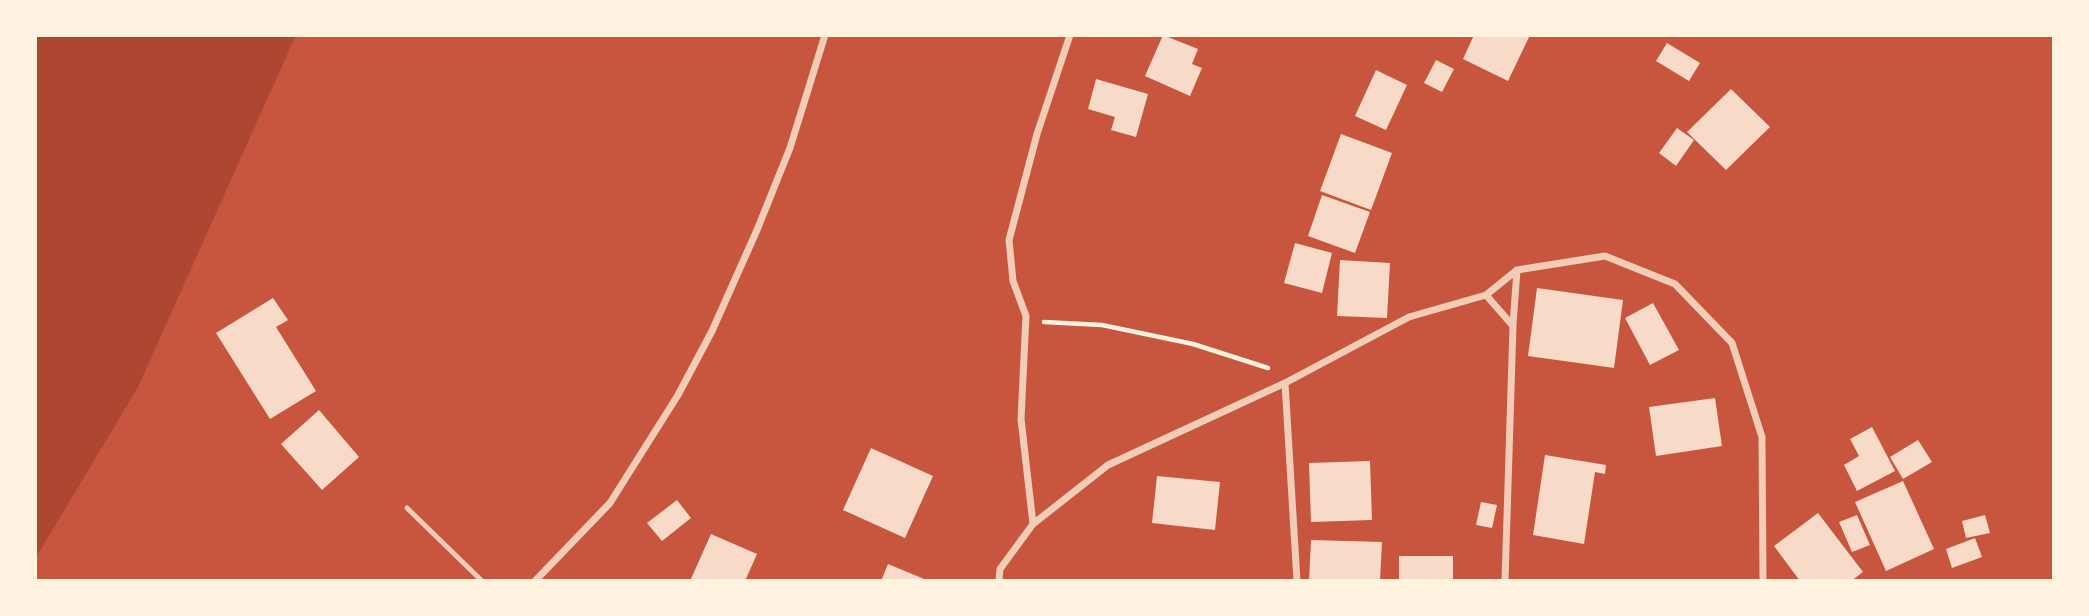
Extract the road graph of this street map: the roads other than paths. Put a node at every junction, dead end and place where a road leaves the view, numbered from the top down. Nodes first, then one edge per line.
1 (825, 35) edge
2 (1070, 35) edge
3 (1517, 270) junction
4 (1486, 295) junction
5 (1513, 326) junction
6 (1285, 383) junction
7 (407, 508) dead end
8 (1033, 524) junction
9 (482, 581) edge
10 (535, 581) edge
11 (999, 581) edge
12 (1297, 581) edge
13 (1505, 581) edge
14 (1763, 581) edge

1 - 10 street
2 - 8 street
3 - 4 street
3 - 5 street
3 - 14 street
4 - 5 street
4 - 6 street
5 - 13 street
6 - 8 street
6 - 12 street
7 - 9 lane
8 - 11 street

